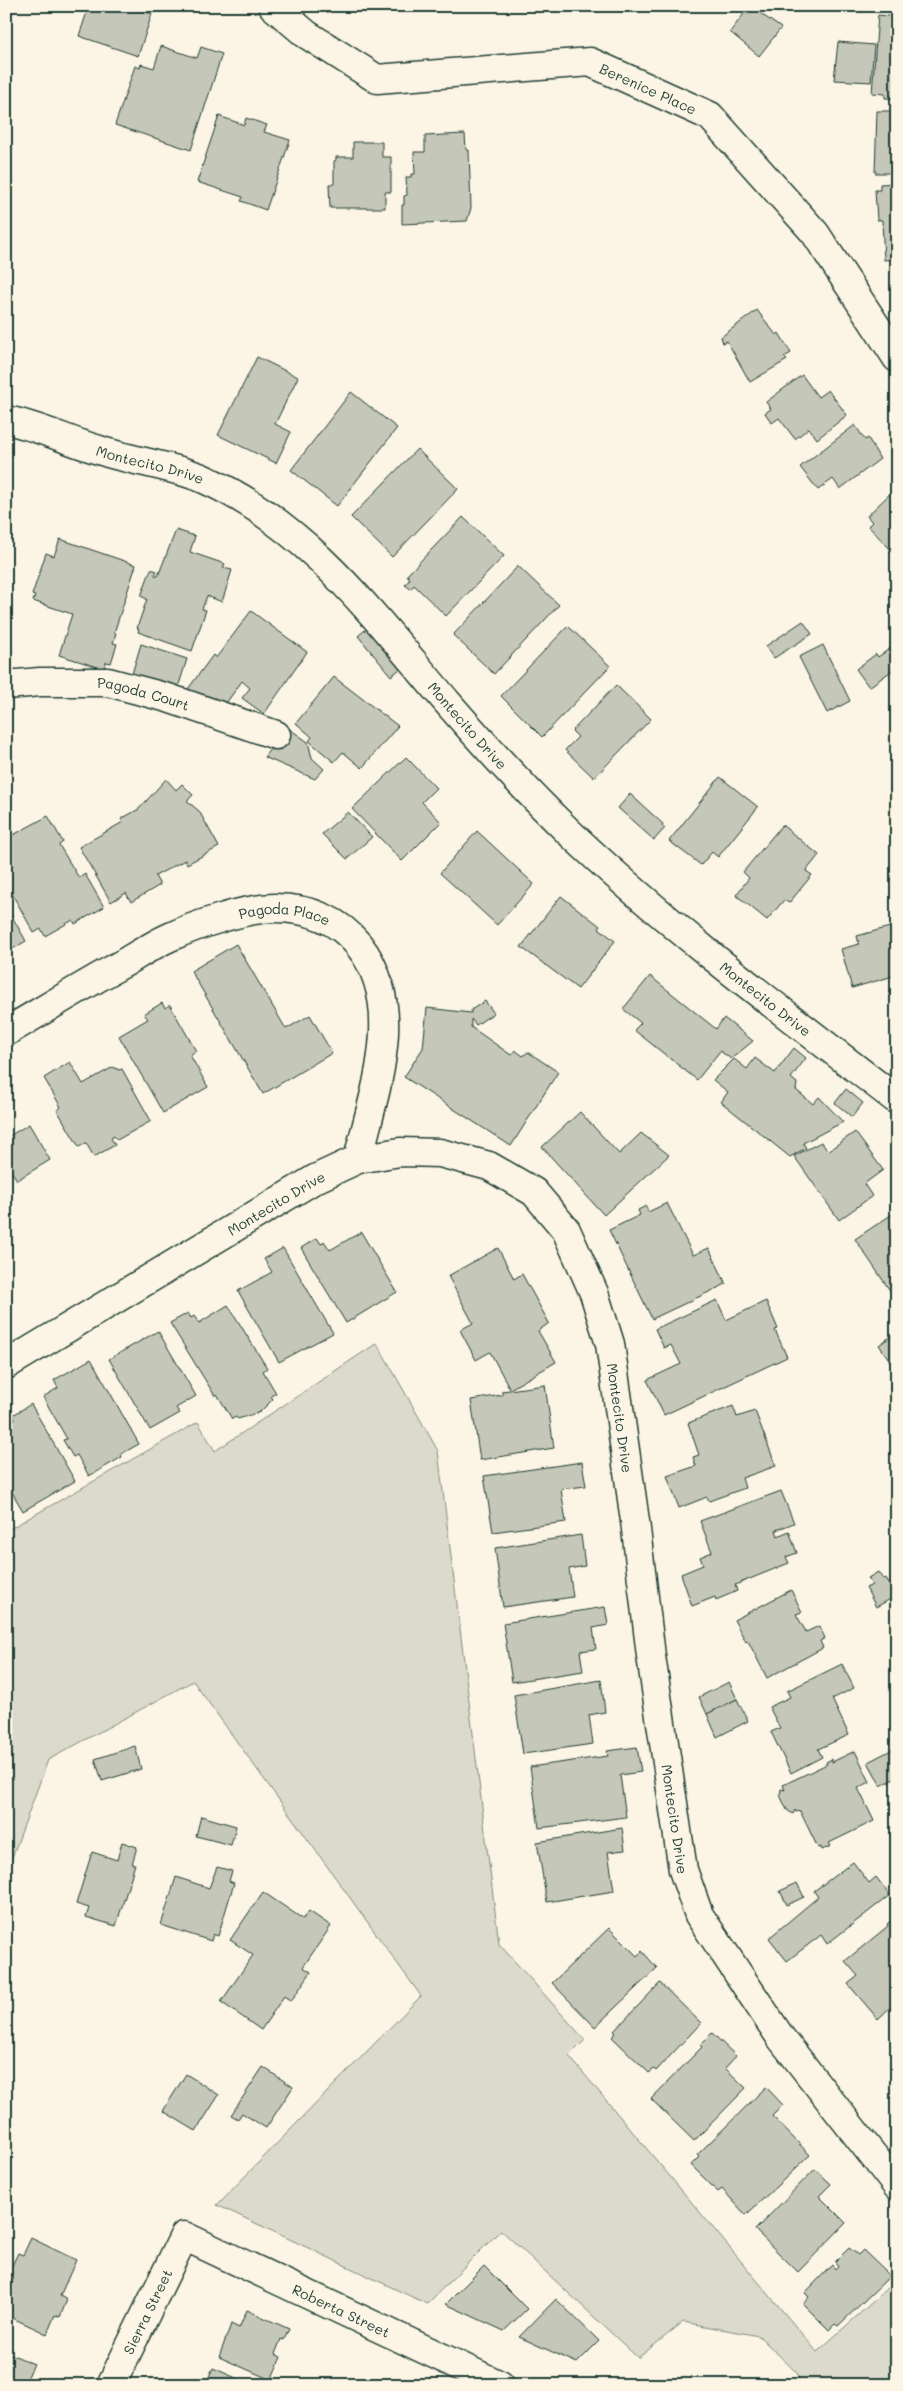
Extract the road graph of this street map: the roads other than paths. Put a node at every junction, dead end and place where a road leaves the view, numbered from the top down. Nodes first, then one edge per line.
1 (273, 6) edge
2 (897, 358) edge
3 (6, 420) edge
4 (6, 685) edge
5 (276, 735) dead end
6 (6, 1032) edge
7 (897, 1100) edge
8 (358, 1159) junction
9 (6, 1365) edge
10 (897, 2186) edge
11 (184, 2236) joint
12 (111, 2385) edge
13 (500, 2385) edge

1 - 2 street, Berenice Place
3 - 7 street, Montecito Drive
4 - 5 street, Pagoda Court
6 - 8 street, Pagoda Place
8 - 9 street, Montecito Drive
8 - 10 street, Montecito Drive
11 - 12 street, Sierra Street
11 - 13 street, Roberta Street

